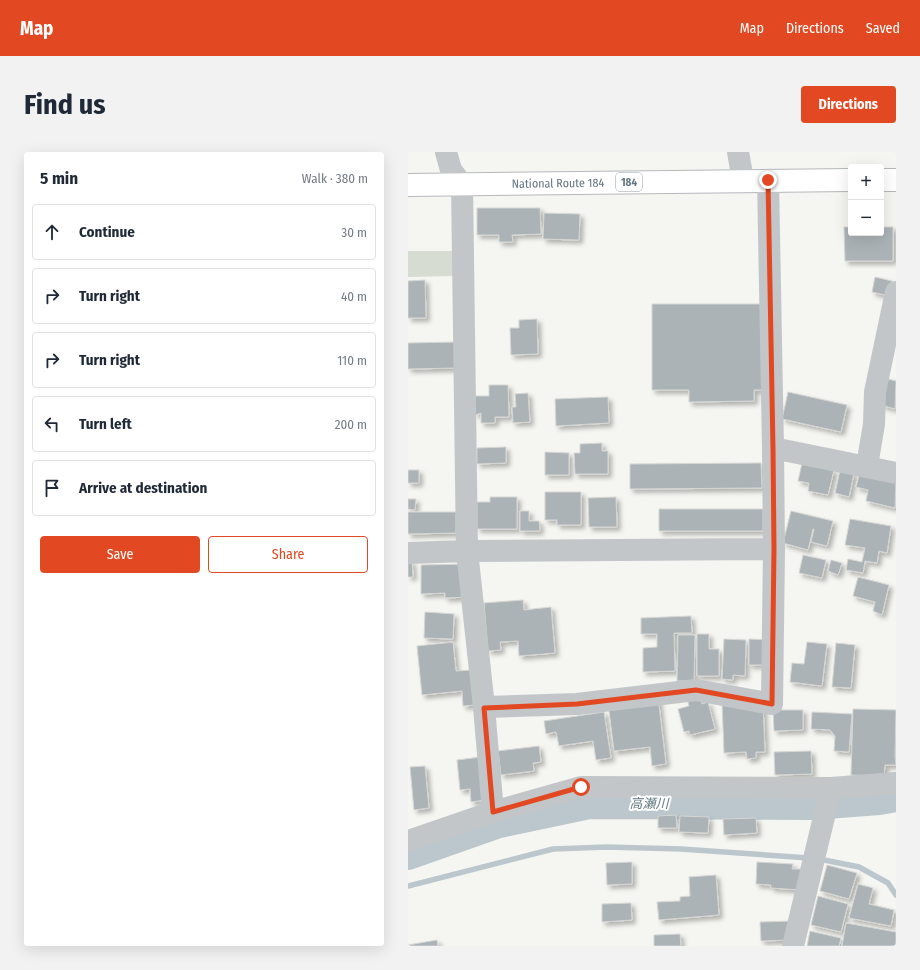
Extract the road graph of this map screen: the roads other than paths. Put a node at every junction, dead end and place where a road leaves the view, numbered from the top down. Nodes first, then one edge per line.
1 (446, 152) edge
2 (738, 152) edge
3 (743, 180) junction
4 (768, 180) junction
5 (848, 180) edge
6 (884, 180) edge
7 (896, 180) edge
8 (462, 184) junction
9 (408, 185) edge
10 (896, 292) edge
11 (773, 448) junction
12 (867, 466) junction
13 (896, 473) edge
14 (774, 549) junction
15 (467, 551) junction
16 (408, 553) edge
17 (484, 708) junction
18 (896, 783) edge
19 (831, 788) junction
20 (493, 812) junction
21 (408, 841) edge
22 (793, 946) edge

1 - 8 street
2 - 3 street
3 - 4 highway, National Route 184 / 184
3 - 8 highway, National Route 184 / 184
4 - 5 highway, National Route 184 / 184
4 - 11 street
6 - 7 highway
8 - 9 highway, National Route 184 / 184
8 - 15 street
10 - 12 street
11 - 12 street
11 - 14 street
12 - 13 street
14 - 15 street
14 - 17 street
15 - 16 street
15 - 17 street
17 - 20 street
18 - 19 street
19 - 20 street
19 - 22 street
20 - 21 street

